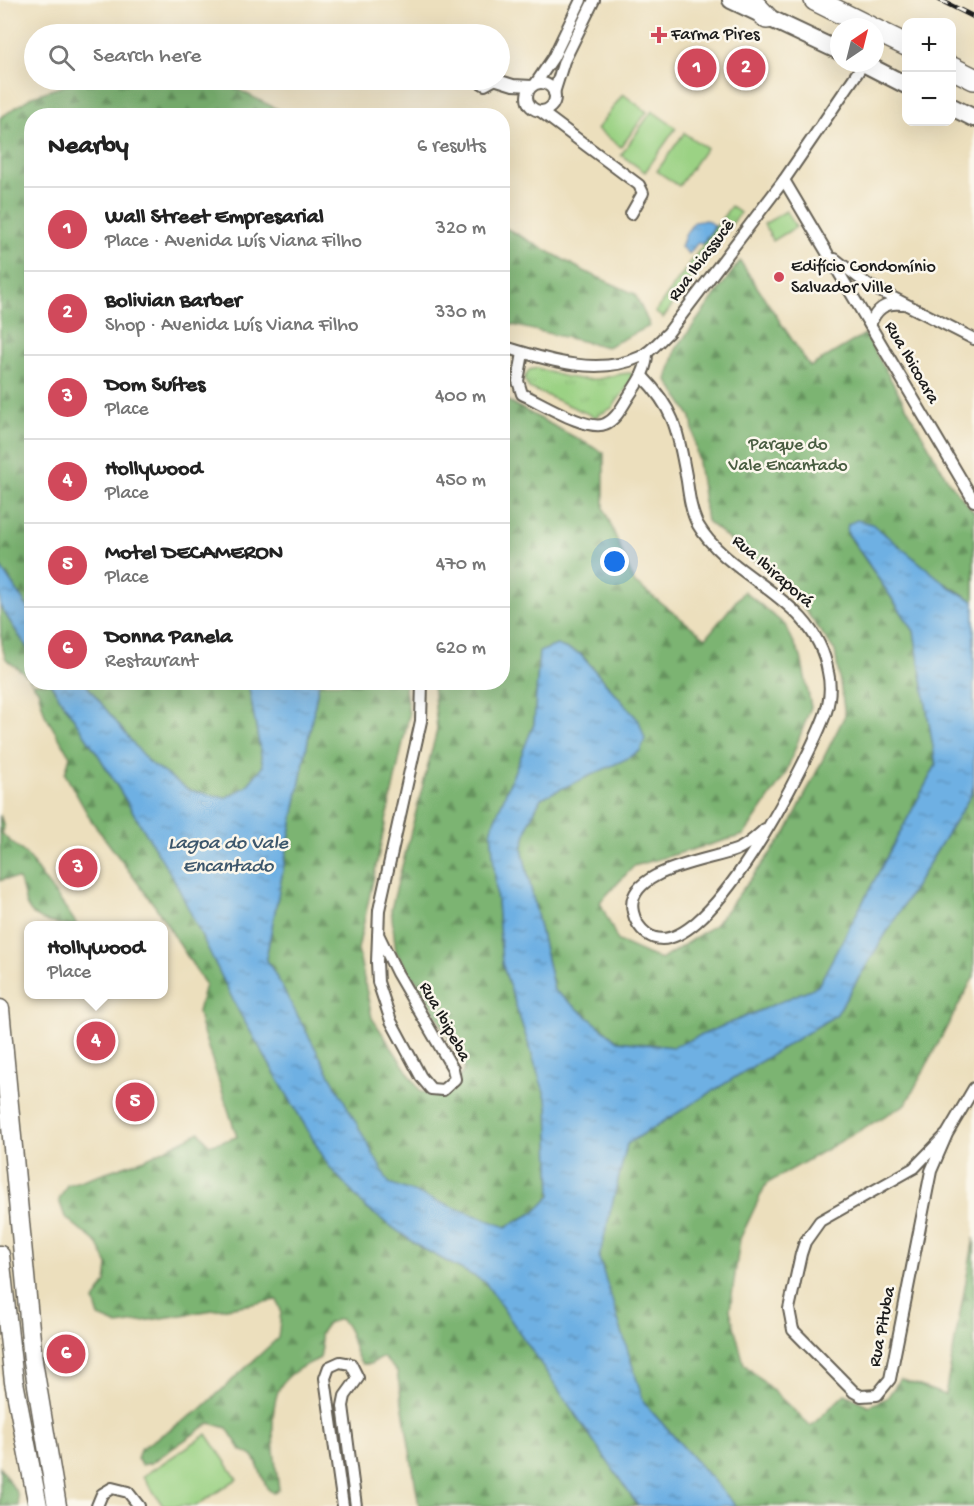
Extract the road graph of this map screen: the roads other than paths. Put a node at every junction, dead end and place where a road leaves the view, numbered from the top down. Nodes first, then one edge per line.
1 (581, 0) edge
2 (594, 0) edge
3 (731, 0) edge
4 (750, 0) edge
5 (815, 0) edge
6 (766, 18) junction
7 (851, 18) edge
8 (884, 34) edge
9 (902, 43) edge
10 (830, 47) edge
11 (956, 70) edge
12 (857, 72) edge
13 (881, 72) edge
14 (974, 79) edge
15 (902, 83) edge
16 (510, 84) edge
17 (534, 84) junction
18 (513, 85) junction
19 (554, 98) junction
20 (526, 99) junction
21 (956, 109) edge
22 (540, 111) junction
23 (974, 118) edge
24 (560, 124) junction
25 (784, 180) junction
26 (631, 213) dead end
27 (824, 249) junction
28 (903, 304) junction
29 (870, 325) junction
30 (974, 339) edge
31 (510, 349) edge
32 (523, 353) junction
33 (647, 353) junction
34 (642, 375) junction
35 (974, 501) edge
36 (422, 690) edge
37 (765, 830) junction
38 (378, 933) junction
39 (0, 1009) edge
40 (1, 1029) edge
41 (974, 1088) edge
42 (947, 1134) junction
43 (908, 1173) junction
44 (927, 1184) junction
45 (0, 1255) edge
46 (38, 1506) edge
47 (57, 1506) edge
48 (97, 1506) edge
49 (139, 1506) edge
50 (343, 1506) edge
51 (356, 1506) edge

1 - 17 street
2 - 19 street
3 - 6 main road
4 - 6 highway
5 - 7 highway
6 - 10 main road
8 - 9 highway
11 - 14 highway
12 - 25 street, Rua Ibiassucê
13 - 15 main road
16 - 18 street
17 - 18 street
17 - 19 street
17 - 20 street
18 - 20 street
19 - 22 street
19 - 24 street
20 - 22 street
21 - 23 main road
22 - 24 street
24 - 26 street
25 - 27 street, Rua Ibicoara
25 - 33 street, Rua Ibiassucê
27 - 28 street
27 - 29 street, Rua Ibicoara
28 - 29 street
28 - 30 street
29 - 35 street, Rua Ibicoara
31 - 32 street, Rua Ibiassucê
32 - 33 street, Rua Ibiassucê
32 - 34 street
33 - 34 street
34 - 37 street, Rua Ibiraporá
36 - 38 street, Rua Ibipeba
37 - 37 street, Rua Ibiraporá
38 - 38 street, Rua Ibipeba
39 - 40 main road
40 - 47 main road
41 - 42 street, Rua Pituba
42 - 43 street, Rua Pituba
42 - 44 street, Rua Pituba
43 - 44 street
43 - 44 street, Rua Pituba
45 - 46 main road
48 - 49 street
50 - 51 street

